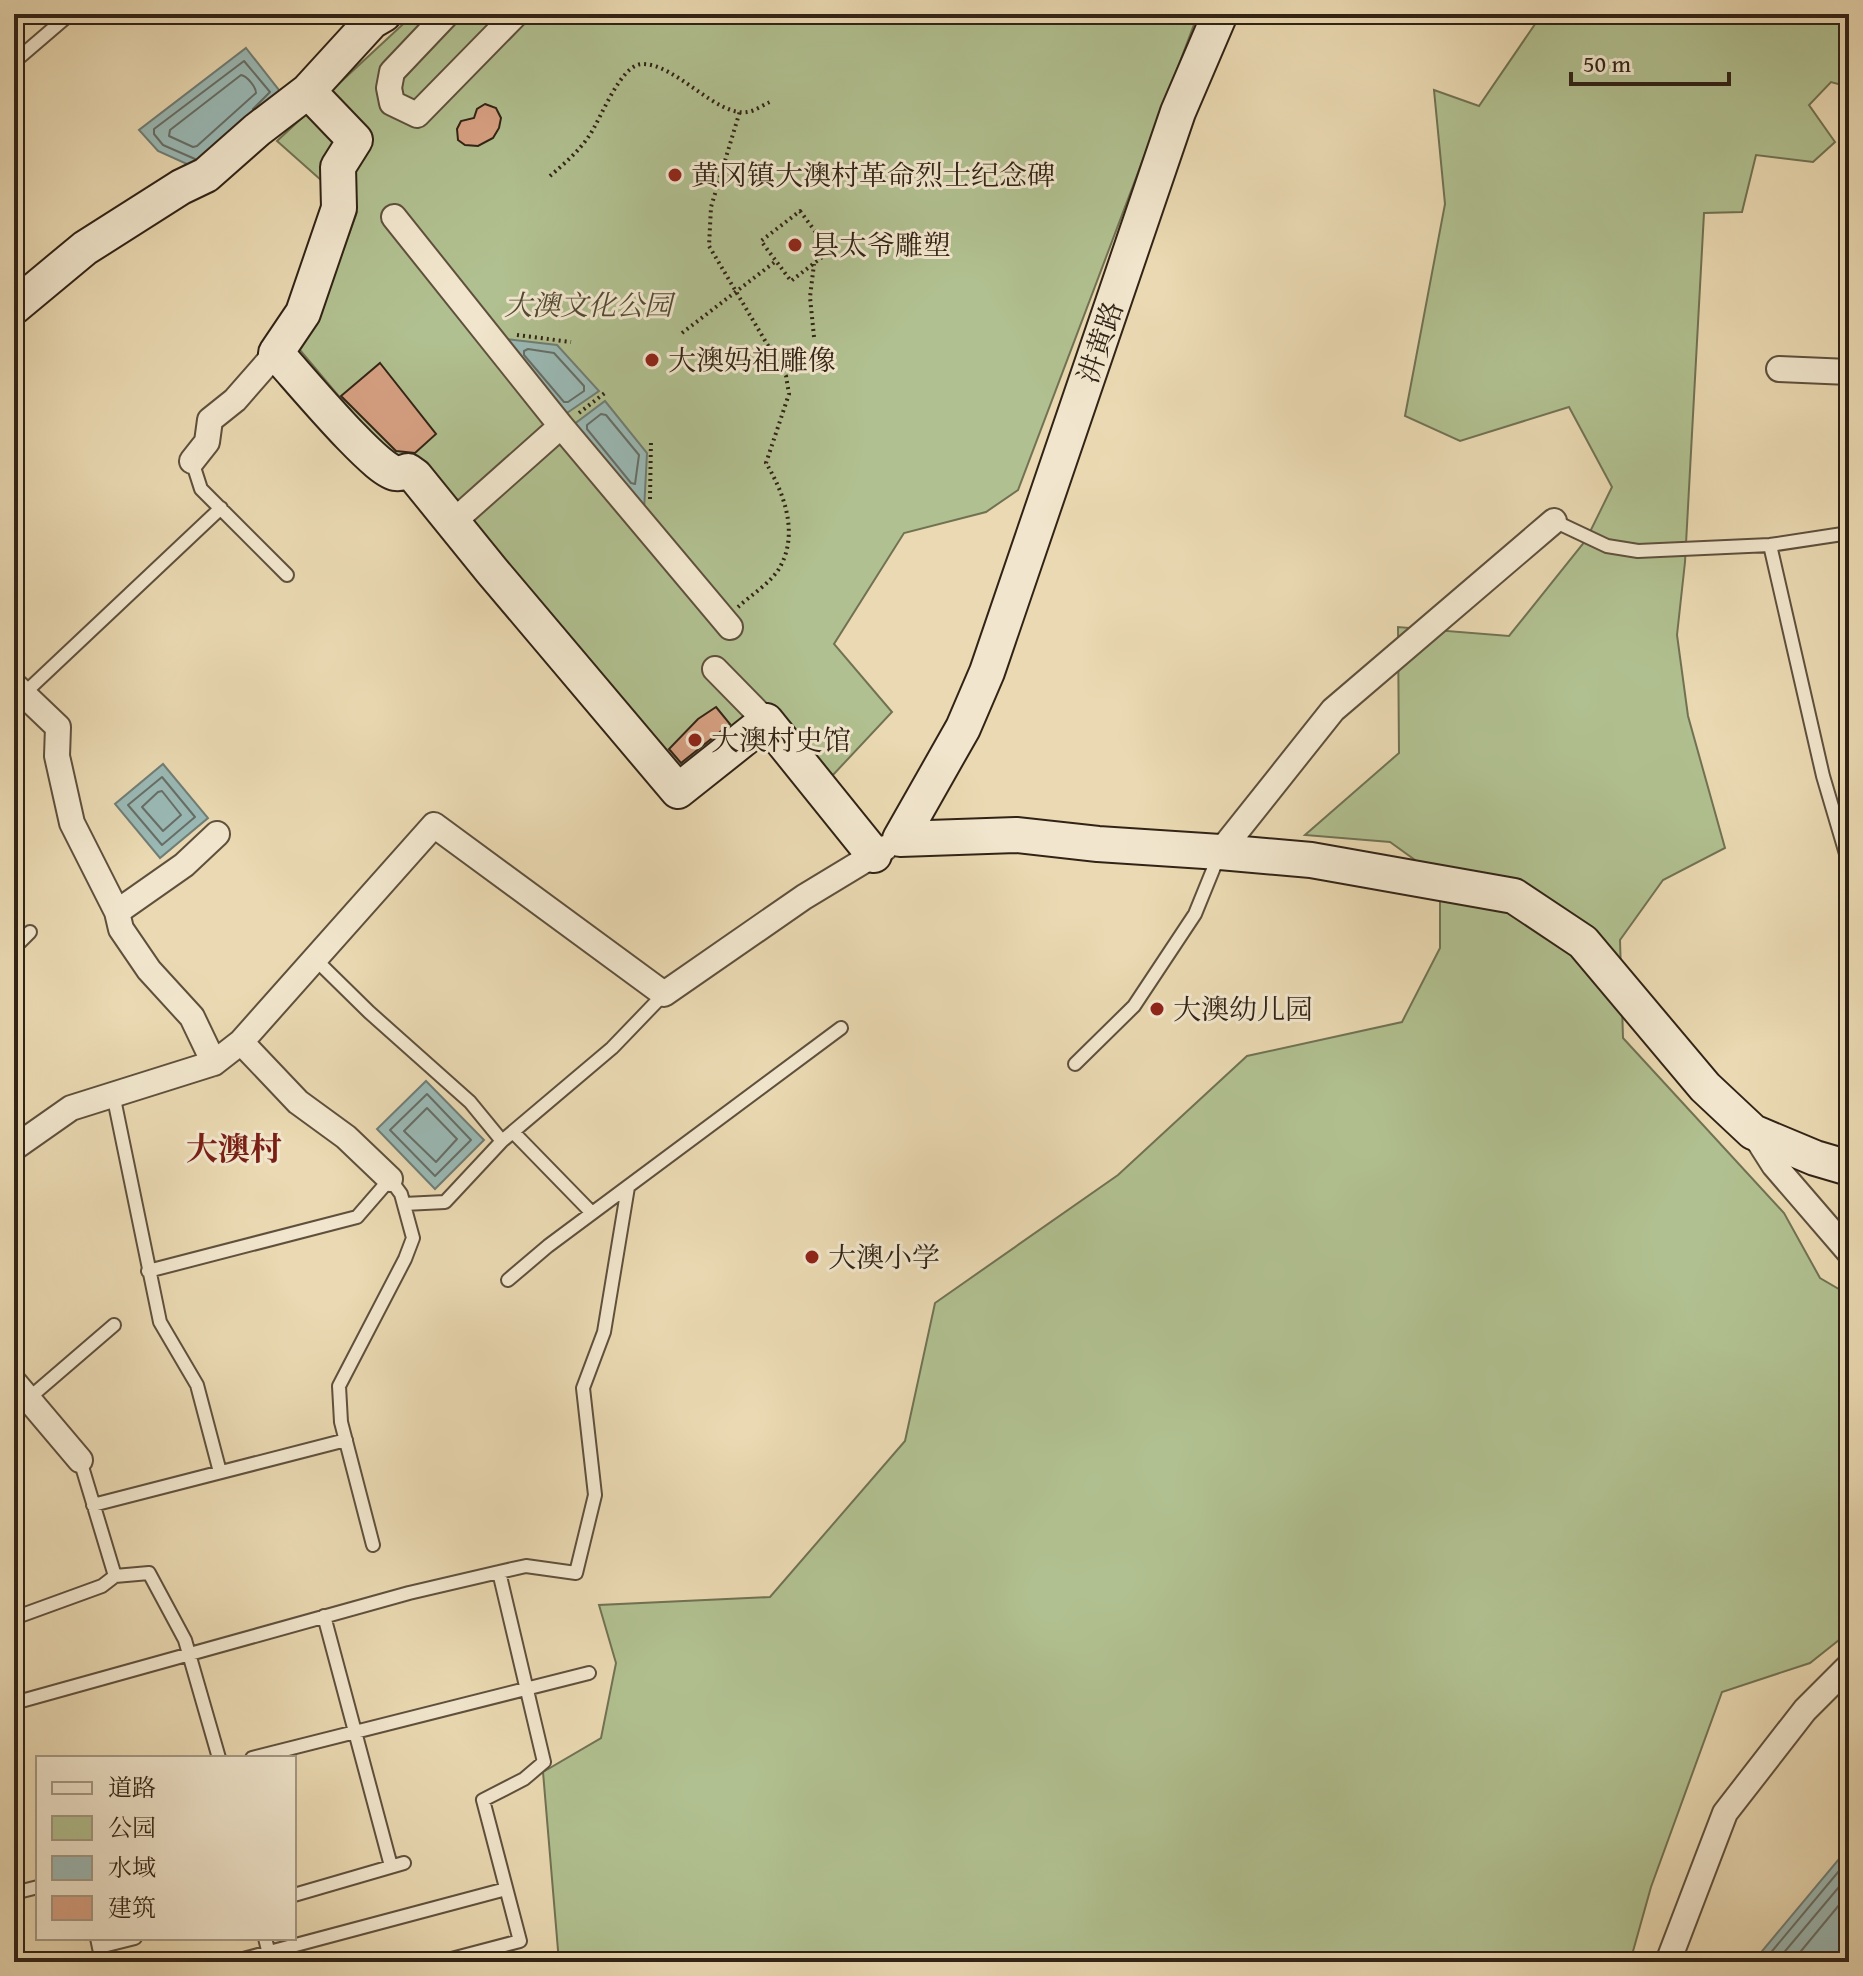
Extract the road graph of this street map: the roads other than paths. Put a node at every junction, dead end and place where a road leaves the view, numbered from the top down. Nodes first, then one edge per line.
1 (70, 14) edge
2 (384, 14) edge
3 (447, 14) edge
4 (516, 14) edge
5 (1220, 14) edge
6 (14, 62) edge
7 (308, 91) junction
8 (394, 217) dead end
9 (14, 307) edge
10 (276, 353) junction
11 (1779, 369) dead end
12 (1849, 372) edge
13 (561, 426) junction
14 (192, 461) joint
15 (221, 508) junction
16 (1554, 521) joint
17 (453, 522) junction
18 (1849, 533) edge
19 (1770, 545) junction
20 (287, 575) dead end
21 (728, 623) road end
22 (715, 669) dead end
23 (17, 694) edge
24 (766, 721) junction
25 (217, 834) dead end
26 (887, 847) junction
27 (1220, 852) junction
28 (1849, 864) edge
29 (117, 912) junction
30 (30, 932) dead end
31 (14, 948) edge
32 (315, 959) junction
33 (664, 994) junction
34 (841, 1028) dead end
35 (241, 1042) junction
36 (214, 1063) junction
37 (1075, 1064) dead end
38 (113, 1094) junction
39 (1753, 1132) junction
40 (507, 1137) junction
41 (14, 1148) edge
42 (1849, 1168) edge
43 (390, 1179) junction
44 (628, 1187) junction
45 (404, 1204) junction
46 (592, 1213) junction
47 (1849, 1252) edge
48 (148, 1271) junction
49 (508, 1280) dead end
50 (114, 1325) dead end
51 (21, 1390) edge
52 (346, 1440) junction
53 (80, 1460) joint
54 (220, 1472) junction
55 (93, 1505) junction
56 (373, 1545) dead end
57 (499, 1572) junction
58 (115, 1576) junction
59 (324, 1616) junction
60 (14, 1618) edge
61 (189, 1653) junction
62 (1849, 1666) edge
63 (589, 1673) dead end
64 (526, 1688) junction
65 (14, 1703) edge
66 (218, 1756) edge
67 (260, 1756) edge
68 (36, 1888) edge
69 (506, 1889) junction
70 (14, 1893) edge
71 (296, 1894) edge
72 (120, 1940) edge
73 (98, 1943) edge
74 (270, 1957) edge
75 (102, 1962) edge
76 (232, 1962) edge
77 (440, 1962) edge
78 (1668, 1962) edge

1 - 6 lane
2 - 7 main road
3 - 4 street
5 - 26 main road, 汫黄路
7 - 9 main road
7 - 10 main road
8 - 13 street
10 - 14 street
10 - 17 main road
11 - 12 street
13 - 17 street
13 - 21 street
14 - 15 lane
15 - 20 lane
15 - 23 lane
16 - 19 lane
16 - 27 street
17 - 24 main road
18 - 19 lane
19 - 28 lane
22 - 24 street
23 - 29 street
24 - 26 main road
25 - 29 street
26 - 27 main road
26 - 33 street
27 - 37 lane
27 - 39 main road
29 - 36 street
30 - 31 lane
32 - 33 street
32 - 35 street
32 - 40 lane
33 - 40 lane
34 - 44 lane
35 - 36 street
35 - 43 street
36 - 38 street
38 - 41 street
38 - 48 lane
39 - 42 main road
39 - 47 street
40 - 45 lane
40 - 46 lane
43 - 45 lane
43 - 48 lane
44 - 46 lane
44 - 57 lane
45 - 52 lane
46 - 49 lane
48 - 54 lane
50 - 51 lane
51 - 53 street
52 - 54 lane
52 - 56 lane
53 - 55 lane
54 - 55 lane
55 - 58 lane
57 - 59 lane
57 - 64 lane
58 - 60 lane
58 - 61 lane
59 - 61 lane
59 - 71 lane
61 - 65 lane
61 - 66 lane
62 - 78 street
63 - 64 lane
64 - 67 lane
64 - 69 lane
68 - 70 lane
69 - 74 lane
69 - 77 lane
72 - 73 lane
73 - 75 lane
74 - 76 lane

